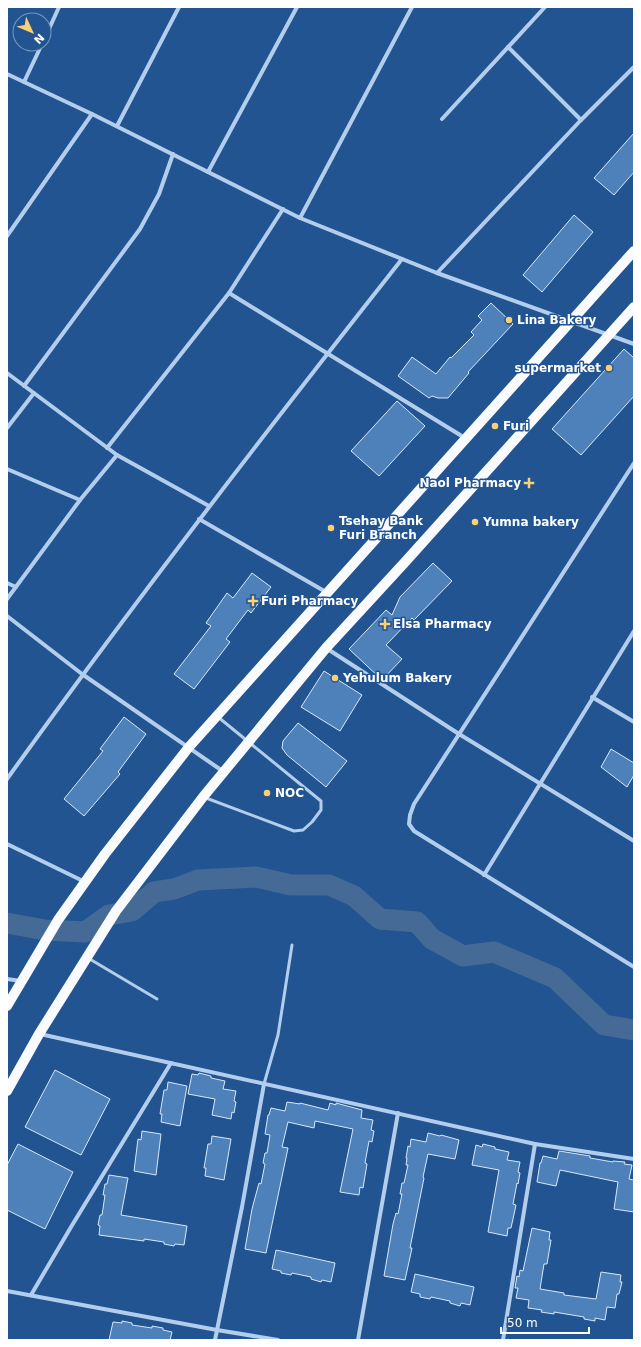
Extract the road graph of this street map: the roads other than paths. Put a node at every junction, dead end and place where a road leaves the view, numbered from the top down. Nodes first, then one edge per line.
1 (60, 7) edge
2 (179, 7) edge
3 (297, 7) edge
4 (412, 7) edge
5 (545, 7) edge
6 (52, 24) edge
7 (508, 47) junction
8 (38, 52) edge
9 (634, 67) edge
10 (7, 74) edge
11 (24, 82) junction
12 (92, 114) junction
13 (442, 119) dead end
14 (581, 120) junction
15 (117, 126) junction
16 (173, 154) junction
17 (208, 172) junction
18 (283, 209) junction
19 (300, 218) junction
20 (7, 236) edge
21 (634, 251) edge
22 (402, 259) junction
23 (437, 273) junction
24 (229, 293) junction
25 (634, 307) edge
26 (572, 321) junction
27 (608, 336) junction
28 (634, 344) edge
29 (327, 353) junction
30 (7, 373) edge
31 (24, 386) junction
32 (34, 393) junction
33 (7, 428) edge
34 (465, 438) junction
35 (107, 448) junction
36 (117, 455) junction
37 (634, 463) edge
38 (7, 469) edge
39 (80, 500) junction
40 (209, 506) junction
41 (200, 519) junction
42 (7, 583) edge
43 (16, 587) junction
44 (326, 592) junction
45 (7, 599) edge
46 (7, 616) edge
47 (634, 631) edge
48 (326, 648) junction
49 (82, 674) junction
50 (592, 697) junction
51 (217, 716) junction
52 (634, 722) edge
53 (459, 734) junction
54 (249, 741) junction
55 (189, 747) junction
56 (224, 772) junction
57 (7, 779) edge
58 (541, 783) junction
59 (203, 797) junction
60 (634, 841) edge
61 (7, 844) edge
62 (484, 875) junction
63 (85, 882) junction
64 (292, 945) dead end
65 (87, 957) junction
66 (634, 967) edge
67 (7, 979) edge
68 (22, 981) junction
69 (157, 999) dead end
70 (7, 1006) edge
71 (39, 1034) junction
72 (171, 1063) junction
73 (10, 1078) edge
74 (264, 1084) junction
75 (7, 1092) edge
76 (398, 1114) junction
77 (535, 1144) junction
78 (634, 1159) edge
79 (7, 1291) edge
80 (31, 1295) junction
81 (216, 1330) junction
82 (215, 1340) edge
83 (278, 1340) edge
84 (358, 1340) edge
85 (503, 1340) edge

1 - 6 street
2 - 15 street
3 - 17 street
4 - 19 street
5 - 7 street
7 - 13 street
7 - 14 street
8 - 11 street
9 - 14 street
10 - 11 street
11 - 12 street
12 - 15 street
12 - 20 street
14 - 23 street
15 - 16 street
16 - 17 street
16 - 31 street
17 - 18 street
18 - 19 street
18 - 24 street
19 - 22 street
21 - 26 main road
22 - 23 street
22 - 29 street
23 - 26 street
24 - 29 street
24 - 35 street
25 - 27 main road
26 - 27 street
26 - 34 main road
27 - 28 street
27 - 48 main road
29 - 34 street
29 - 40 street
30 - 31 street
31 - 32 street
32 - 33 street
32 - 35 street
34 - 44 main road
35 - 36 street
36 - 39 street
36 - 40 street
37 - 53 street
38 - 39 street
39 - 43 street
40 - 41 street
41 - 44 street
41 - 49 street
42 - 43 street
43 - 45 street
44 - 51 main road
46 - 49 street
47 - 50 street
48 - 53 street
48 - 54 main road
49 - 55 street
49 - 57 street
50 - 52 street
50 - 58 street
51 - 54 lane
51 - 55 main road
53 - 58 street
53 - 62 street
54 - 56 main road
54 - 59 lane
55 - 56 street
55 - 63 main road
56 - 59 main road
58 - 60 street
58 - 62 street
59 - 65 main road
61 - 63 street
62 - 66 street
63 - 68 main road
64 - 74 lane
65 - 69 lane
65 - 71 main road
67 - 68 street
68 - 70 main road
71 - 72 street
71 - 73 main road
72 - 74 street
72 - 80 street
73 - 75 main road
74 - 76 street
74 - 81 street
76 - 77 street
76 - 84 street
77 - 78 street
77 - 85 street
79 - 80 street
80 - 81 street
81 - 82 street
81 - 83 street

